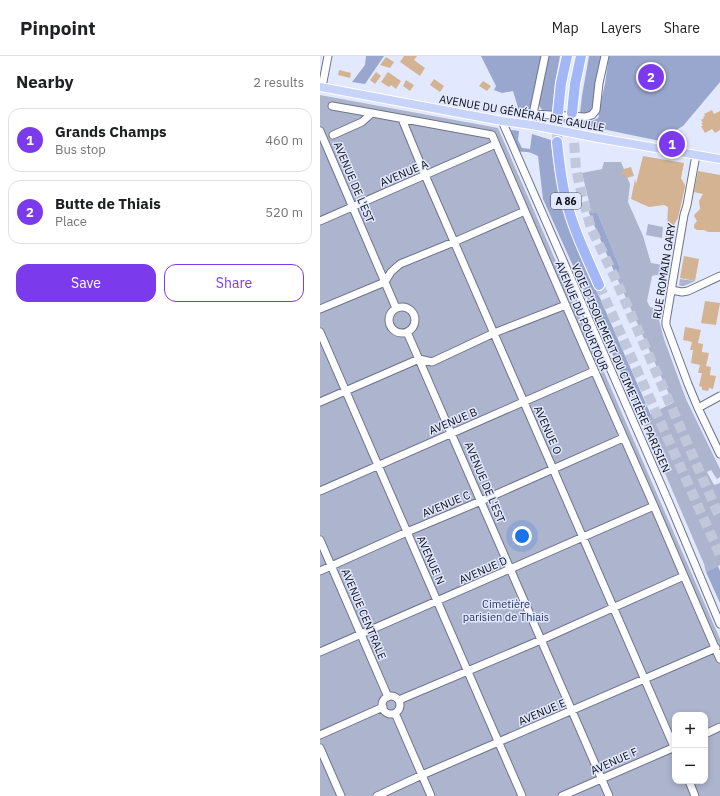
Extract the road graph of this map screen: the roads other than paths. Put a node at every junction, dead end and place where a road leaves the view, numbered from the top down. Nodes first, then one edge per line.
1 (328, 56) edge
2 (545, 56) edge
3 (567, 56) edge
4 (581, 56) edge
5 (605, 56) edge
6 (322, 69) edge
7 (321, 87) edge
8 (332, 106) dead end
9 (558, 112) tunnel mouth
10 (372, 113) junction
11 (572, 113) tunnel mouth
12 (533, 114) junction
13 (402, 119) junction
14 (502, 121) junction
15 (532, 125) junction
16 (320, 131) edge
17 (333, 135) dead end
18 (322, 140) edge
19 (557, 142) tunnel mouth
20 (496, 144) junction
21 (696, 155) junction
22 (720, 159) edge
23 (425, 175) junction
24 (352, 207) junction
25 (525, 211) junction
26 (320, 221) edge
27 (454, 242) junction
28 (720, 276) edge
29 (384, 282) junction
30 (599, 285) tunnel mouth
31 (671, 290) junction
32 (566, 305) junction
33 (396, 308) junction
34 (320, 309) edge
35 (320, 332) edge
36 (407, 332) junction
37 (494, 334) junction
38 (419, 359) junction
39 (594, 371) junction
40 (345, 390) junction
41 (720, 396) edge
42 (320, 402) edge
43 (524, 402) junction
44 (698, 408) junction
45 (451, 434) junction
46 (623, 438) junction
47 (720, 454) edge
48 (378, 466) junction
49 (553, 469) junction
50 (320, 491) edge
51 (481, 501) junction
52 (654, 506) junction
53 (407, 532) junction
54 (583, 538) junction
55 (320, 540) edge
56 (331, 566) junction
57 (510, 570) junction
58 (320, 571) edge
59 (684, 576) junction
60 (437, 601) junction
61 (613, 608) junction
62 (720, 624) edge
63 (361, 634) junction
64 (541, 640) junction
65 (716, 648) junction
66 (320, 652) edge
67 (720, 659) edge
68 (468, 671) junction
69 (644, 679) junction
70 (388, 697) junction
71 (399, 700) junction
72 (383, 707) junction
73 (572, 711) junction
74 (395, 713) junction
75 (720, 727) edge
76 (708, 733) edge
77 (320, 735) edge
78 (672, 741) edge
79 (499, 742) junction
80 (320, 748) edge
81 (672, 749) edge
82 (422, 775) junction
83 (601, 779) junction
84 (690, 784) edge
85 (341, 796) edge
86 (377, 796) edge
87 (431, 796) edge
88 (522, 796) edge
89 (562, 796) edge
90 (609, 796) edge
91 (695, 796) edge

1 - 6 street
2 - 12 street
3 - 9 highway
4 - 11 highway
5 - 12 street
6 - 7 street
7 - 14 main road, AVENUE DU GÉNÉRAL DE GAULLE
8 - 10 street, AVENUE DU POURTOUR
10 - 13 street, AVENUE DU POURTOUR
10 - 17 street
12 - 15 street
13 - 20 street, AVENUE DU POURTOUR
13 - 23 street, AVENUE O
14 - 15 main road, AVENUE DU GÉNÉRAL DE GAULLE
14 - 62 street, VOIE D'ISOLEMENT DU CIMETIÈRE PARISIEN
15 - 21 main road, AVENUE DU GÉNÉRAL DE GAULLE
16 - 18 street, AVENUE DE L'EST
18 - 24 street, AVENUE DE L'EST
19 - 30 highway, A 86
20 - 23 street, AVENUE A
20 - 25 street, AVENUE DU POURTOUR
21 - 22 main road, AVENUE DU GÉNÉRAL DE GAULLE
21 - 31 street, RUE ROMAIN GARY
23 - 24 street, AVENUE A
23 - 27 street, AVENUE O
24 - 26 street, AVENUE A
24 - 29 street, AVENUE DE L'EST
25 - 27 street
25 - 32 street, AVENUE DU POURTOUR
27 - 29 street
27 - 37 street, AVENUE O
28 - 31 street
29 - 33 street, AVENUE DE L'EST
29 - 34 street
31 - 44 street, RUE ROMAIN GARY
32 - 37 street
32 - 39 street, AVENUE DU POURTOUR
33 - 36 street
33 - 36 street
35 - 40 street, AVENUE N
36 - 38 street, AVENUE DE L'EST
37 - 38 street
37 - 43 street, AVENUE O
38 - 40 street
38 - 45 street, AVENUE DE L'EST
39 - 43 street, AVENUE B
39 - 46 street, AVENUE DU POURTOUR
40 - 42 street
40 - 48 street, AVENUE N
41 - 44 street
43 - 45 street, AVENUE B
43 - 49 street, AVENUE O
44 - 47 street, RUE ROMAIN GARY
45 - 48 street, AVENUE B
45 - 51 street, AVENUE DE L'EST
46 - 49 street, AVENUE C
46 - 52 street, AVENUE DU POURTOUR
48 - 50 street, AVENUE B
48 - 53 street, AVENUE N
49 - 51 street, AVENUE C
49 - 54 street, AVENUE O
51 - 53 street, AVENUE C
51 - 57 street, AVENUE DE L'EST
52 - 54 street, AVENUE D
52 - 59 street, AVENUE DU POURTOUR
53 - 56 street, AVENUE C
53 - 60 street, AVENUE N
54 - 57 street, AVENUE D
54 - 61 street, AVENUE O
55 - 56 street, AVENUE CENTRALE
56 - 58 street, AVENUE C
56 - 63 street, AVENUE CENTRALE
57 - 60 street, AVENUE D
57 - 64 street, AVENUE DE L'EST
59 - 61 street
59 - 65 street, AVENUE DU POURTOUR
60 - 63 street, AVENUE D
60 - 68 street, AVENUE N
61 - 64 street
61 - 69 street, AVENUE O
63 - 66 street, AVENUE D
63 - 70 street, AVENUE CENTRALE
64 - 68 street
64 - 73 street, AVENUE DE L'EST
65 - 67 street, AVENUE DU POURTOUR
65 - 69 street, AVENUE E
68 - 71 street
68 - 79 street, AVENUE N
69 - 73 street, AVENUE E
69 - 78 street, AVENUE O
70 - 71 street
70 - 72 street
71 - 74 street
72 - 74 street
72 - 77 street
73 - 79 street, AVENUE E
73 - 83 street, AVENUE DE L'EST
74 - 82 street
75 - 76 street
79 - 82 street, AVENUE E
79 - 88 street, AVENUE N
80 - 85 street
81 - 83 street, AVENUE F
82 - 86 street, AVENUE E
82 - 87 street
83 - 89 street, AVENUE F
83 - 90 street, AVENUE DE L'EST
84 - 91 street

